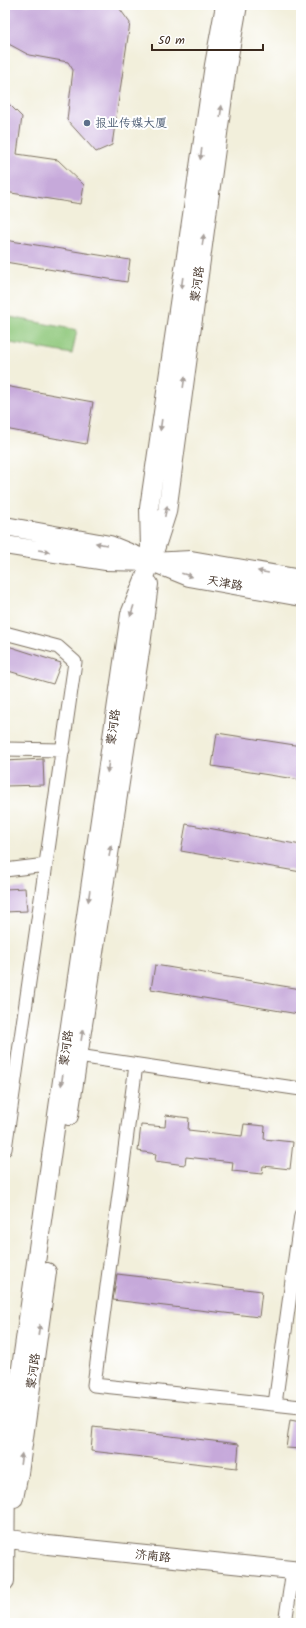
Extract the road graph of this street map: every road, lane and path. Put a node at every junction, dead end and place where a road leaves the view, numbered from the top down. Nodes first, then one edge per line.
1 (225, 5) edge
2 (238, 5) edge
3 (5, 526) edge
4 (5, 545) edge
5 (151, 562) junction
6 (301, 579) edge
7 (301, 597) edge
8 (5, 633) edge
9 (5, 749) edge
10 (63, 750) junction
11 (46, 865) junction
12 (5, 870) edge
13 (78, 1056) junction
14 (136, 1065) junction
15 (301, 1089) edge
16 (5, 1149) edge
17 (301, 1215) edge
18 (275, 1404) junction
19 (301, 1407) edge
20 (5, 1539) edge
21 (298, 1568) edge
22 (5, 1581) edge
23 (285, 1623) edge

1 -> 5 street, 蒙河路
5 -> 2 street, 蒙河路
5 -> 3 street, 天津路
4 -> 5 street, 天津路
6 -> 5 street, 天津路
5 -> 7 street, 天津路
13 -> 5 street, 蒙河路
5 -> 20 street, 蒙河路
8 - 10 street
9 - 10 street
10 - 11 street
11 - 12 street
11 - 16 street
13 - 14 street
20 -> 13 street, 蒙河路
14 - 15 street
14 - 18 street
17 - 18 street
18 - 19 street
20 - 21 street, 济南路
20 - 22 street, 蒙河路
21 - 23 street

